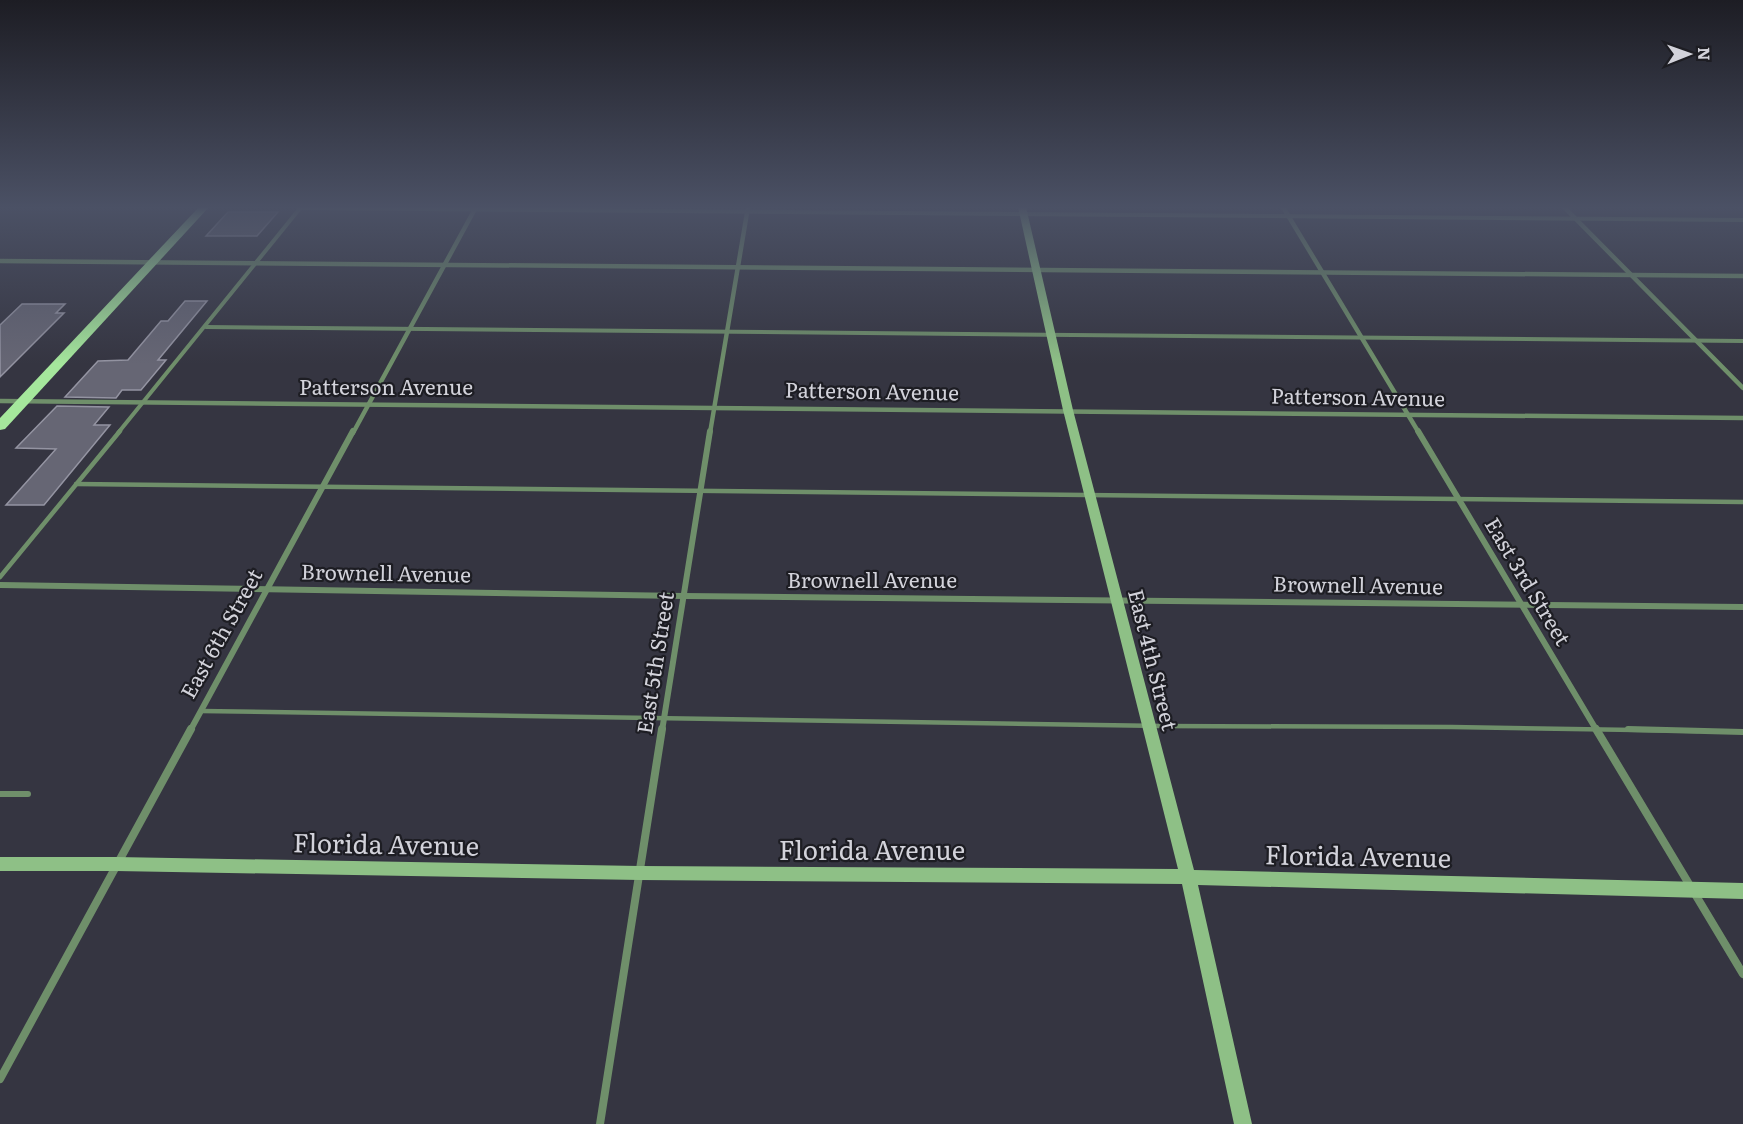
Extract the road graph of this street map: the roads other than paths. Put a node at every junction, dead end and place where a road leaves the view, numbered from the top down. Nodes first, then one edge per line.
1 (156, 259) edge
2 (261, 259) edge
3 (447, 259) edge
4 (740, 259) edge
5 (1034, 259) edge
6 (1315, 259) edge
7 (1615, 259) edge
8 (0, 261) edge
9 (153, 263) junction
10 (257, 264) junction
11 (444, 265) junction
12 (739, 267) junction
13 (1036, 269) junction
14 (1323, 273) junction
15 (1631, 275) junction
16 (1743, 276) edge
17 (206, 327) junction
18 (409, 329) junction
19 (727, 331) junction
20 (1050, 334) junction
21 (1361, 337) junction
22 (1697, 341) junction
23 (1743, 341) edge
24 (1743, 388) edge
25 (0, 401) edge
26 (23, 401) junction
27 (143, 402) junction
28 (368, 404) junction
29 (714, 407) junction
30 (1068, 410) junction
31 (1408, 416) junction
32 (1743, 418) edge
33 (0, 426) edge
34 (76, 484) junction
35 (321, 488) junction
36 (700, 492) junction
37 (1090, 496) junction
38 (1458, 499) junction
39 (1743, 502) edge
40 (0, 577) edge
41 (0, 585) edge
42 (266, 588) junction
43 (683, 596) junction
44 (1116, 599) junction
45 (1522, 605) junction
46 (1743, 607) edge
47 (199, 711) junction
48 (664, 718) junction
49 (1149, 726) junction
50 (1596, 728) junction
51 (1743, 732) edge
52 (0, 794) edge
53 (28, 794) dead end
54 (0, 864) edge
55 (116, 864) junction
56 (640, 873) junction
57 (1188, 877) junction
58 (1692, 890) junction
59 (1743, 891) edge
60 (1743, 974) edge
61 (0, 1079) edge
62 (600, 1124) edge
63 (1243, 1124) edge

1 - 9 main road
2 - 10 lane
3 - 11 street, East 6th Street
4 - 12 street, East 5th Street
5 - 13 street, East 4th Street
6 - 14 street, East 3rd Street
7 - 15 street
8 - 9 street
9 - 10 street
9 - 26 main road
10 - 11 street
10 - 17 lane
11 - 12 street
11 - 18 street, East 6th Street
12 - 13 street
12 - 19 street, East 5th Street
13 - 14 street
13 - 20 street, East 4th Street
14 - 15 street
14 - 21 street, East 3rd Street
15 - 16 street
15 - 22 street
17 - 18 lane
17 - 27 lane
18 - 19 lane
18 - 28 street, East 6th Street
19 - 20 lane
19 - 29 street, East 5th Street
20 - 21 lane
20 - 30 street, East 4th Street
21 - 22 lane
21 - 31 street, East 3rd Street
22 - 23 lane
22 - 24 street
25 - 26 street, Patterson Avenue
26 - 27 street, Patterson Avenue
26 - 33 main road
27 - 28 street, Patterson Avenue
27 - 34 lane
28 - 29 street, Patterson Avenue
28 - 35 street, East 6th Street
29 - 30 street, Patterson Avenue
29 - 36 street, East 5th Street
30 - 31 street, Patterson Avenue
30 - 37 street, East 4th Street
31 - 32 street, Patterson Avenue
31 - 38 street, East 3rd Street
34 - 35 lane
34 - 40 lane
35 - 36 lane
35 - 42 street, East 6th Street
36 - 37 lane
36 - 43 street, East 5th Street
37 - 38 lane
37 - 44 street, East 4th Street
38 - 39 lane
38 - 45 street, East 3rd Street
41 - 42 street, Brownell Avenue
42 - 43 street, Brownell Avenue
42 - 47 street, East 6th Street
43 - 44 street, Brownell Avenue
43 - 48 street, East 5th Street
44 - 45 street, Brownell Avenue
44 - 49 street, East 4th Street
45 - 46 street, Brownell Avenue
45 - 50 street, East 3rd Street
47 - 48 lane
47 - 55 street, East 6th Street
48 - 49 lane
48 - 56 street, East 5th Street
49 - 50 lane
49 - 57 street, East 4th Street
50 - 51 lane
50 - 58 street, East 3rd Street
52 - 53 lane
54 - 55 street, Florida Avenue
55 - 56 street, Florida Avenue
55 - 61 street, East 6th Street
56 - 57 street, Florida Avenue
56 - 62 street, East 5th Street
57 - 58 street, Florida Avenue
57 - 63 street, East 4th Street
58 - 59 street, Florida Avenue
58 - 60 street, East 3rd Street

